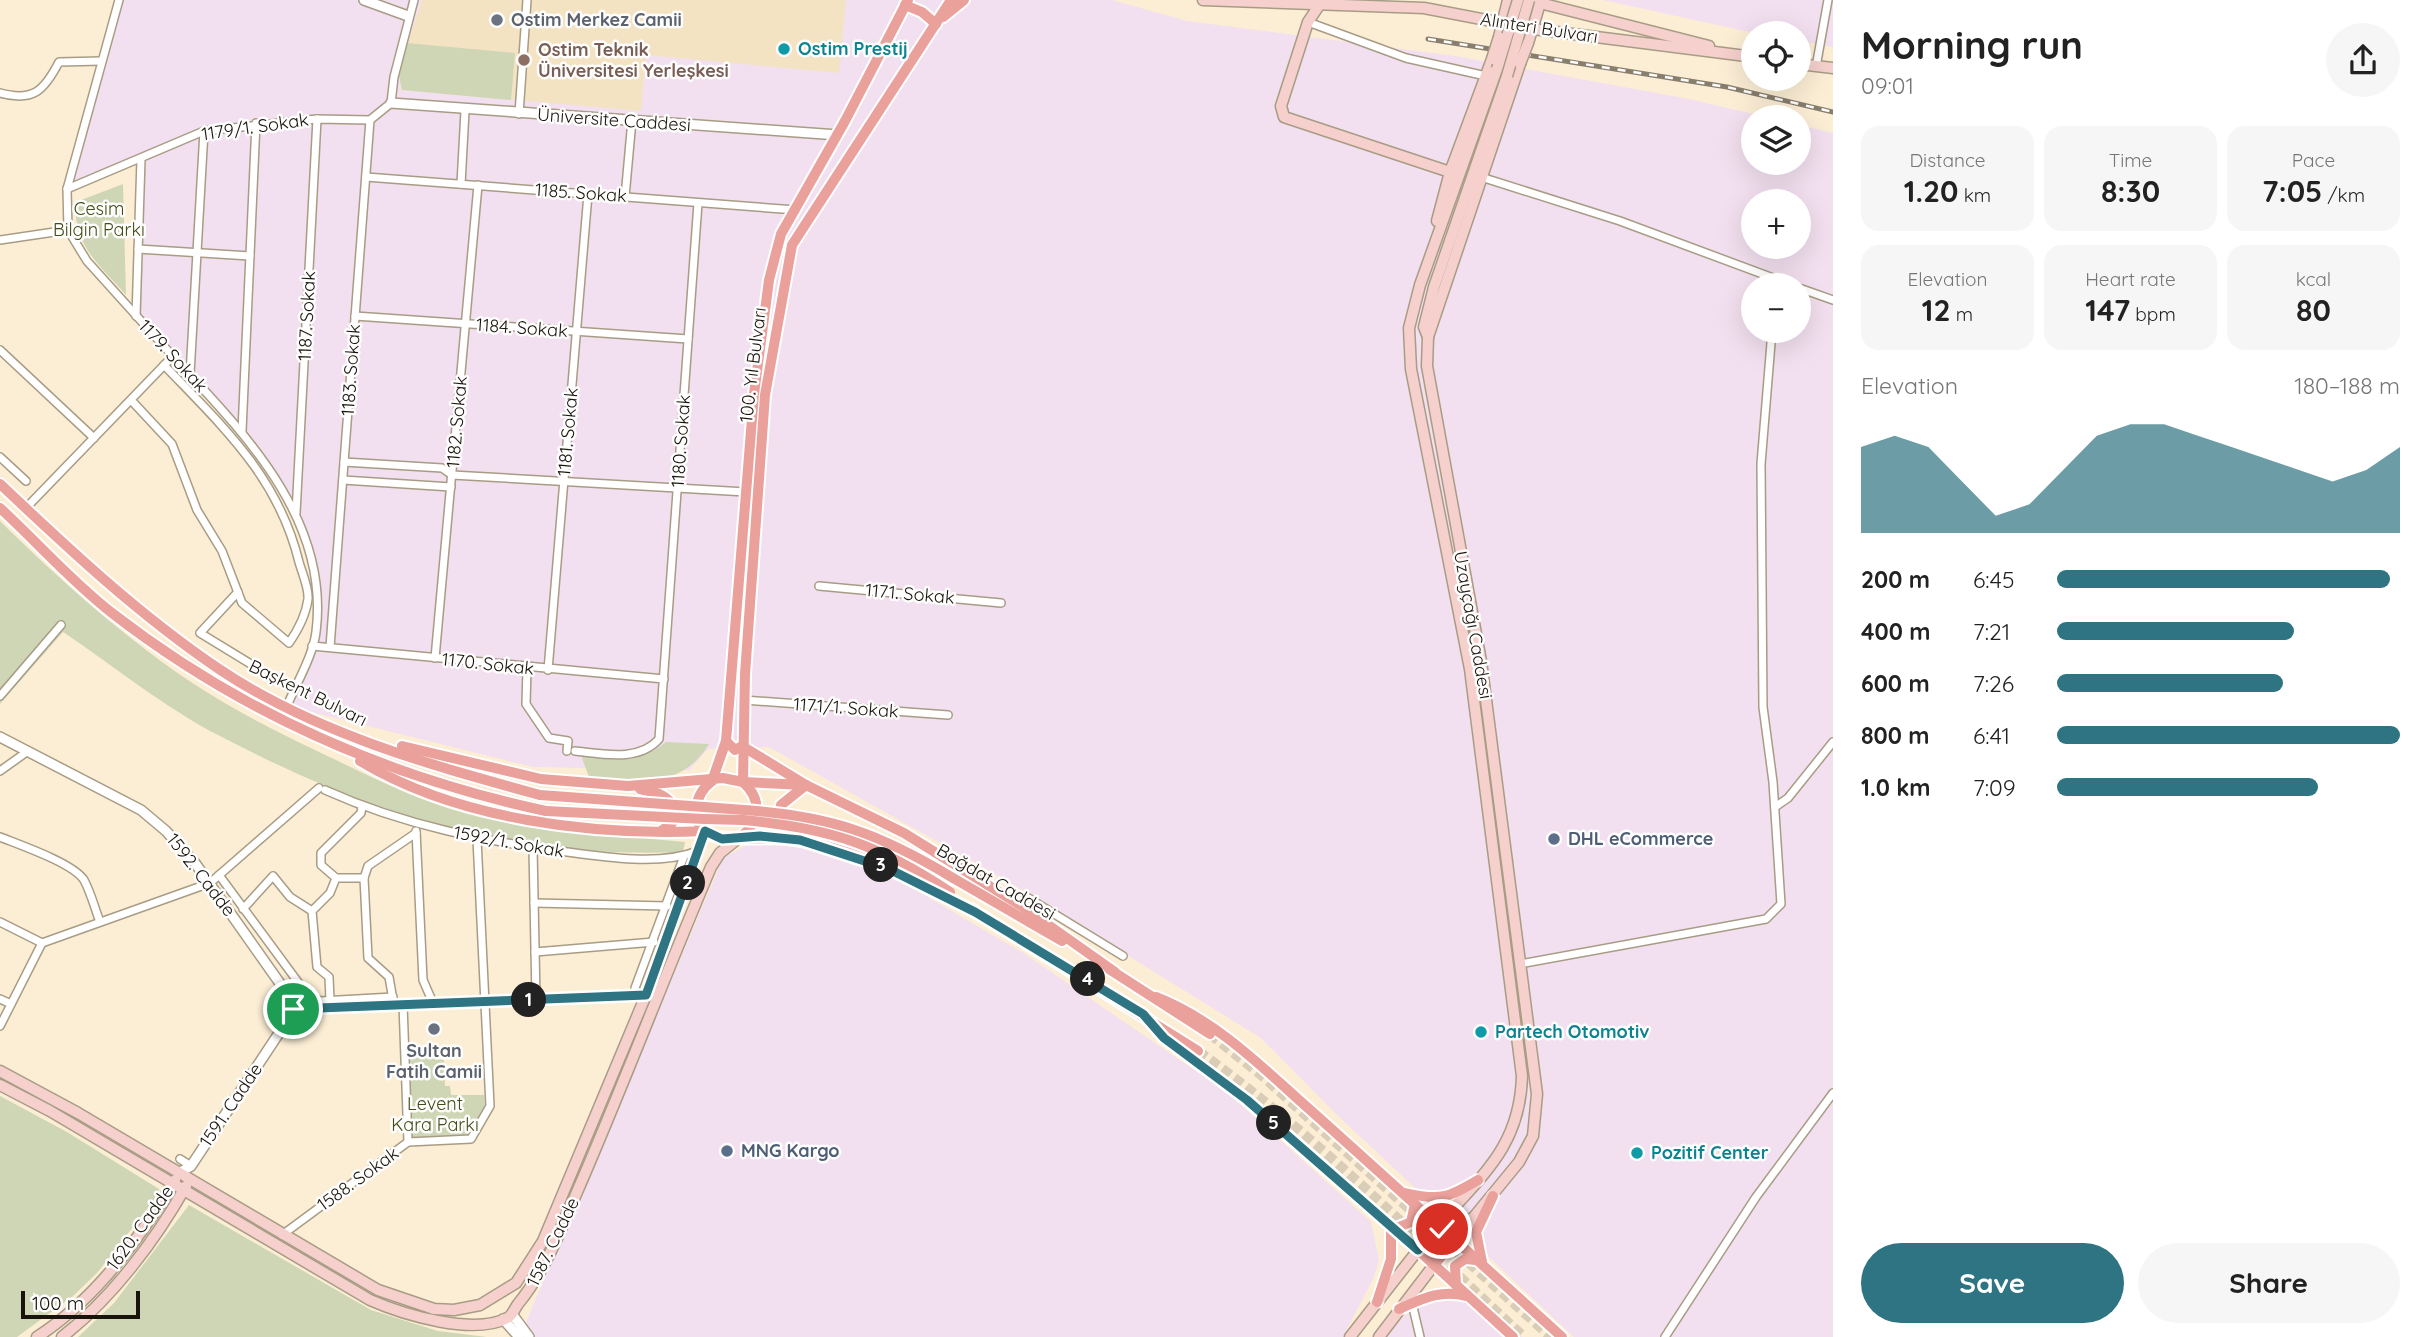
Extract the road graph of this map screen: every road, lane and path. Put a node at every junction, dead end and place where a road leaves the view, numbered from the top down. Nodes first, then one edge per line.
1 (118, 0) edge
2 (364, 0) edge
3 (414, 0) edge
4 (527, 0) edge
5 (951, 0) edge
6 (964, 0) edge
7 (1203, 0) edge
8 (1508, 0) edge
9 (1518, 0) edge
10 (1529, 0) edge
11 (1828, 0) edge
12 (904, 2) edge
13 (1541, 2) edge
14 (1305, 4) junction
15 (1320, 4) junction
16 (408, 16) junction
17 (1308, 22) junction
18 (1503, 22) junction
19 (936, 24) junction
20 (1533, 29) junction
21 (1741, 53) edge
22 (1741, 55) edge
23 (102, 61) junction
24 (1811, 66) edge
25 (1816, 67) junction
26 (1833, 68) edge
27 (1486, 76) junction
28 (0, 93) edge
29 (391, 103) junction
30 (465, 111) junction
31 (519, 114) junction
32 (317, 119) junction
33 (370, 120) junction
34 (632, 120) junction
35 (256, 123) junction
36 (204, 131) junction
37 (838, 135) junction
38 (141, 159) junction
39 (1450, 172) junction
40 (366, 177) junction
41 (1481, 177) junction
42 (461, 184) junction
43 (478, 185) junction
44 (67, 189) junction
45 (588, 194) junction
46 (625, 197) junction
47 (698, 203) junction
48 (796, 210) junction
49 (68, 230) junction
50 (0, 240) edge
51 (138, 249) junction
52 (197, 253) junction
53 (250, 256) junction
54 (1427, 263) junction
55 (1753, 273) edge
56 (1811, 292) edge
57 (1833, 300) edge
58 (136, 316) junction
59 (355, 316) junction
60 (466, 324) junction
61 (576, 331) junction
62 (1428, 337) junction
63 (688, 340) junction
64 (1771, 343) edge
65 (0, 350) edge
66 (173, 356) junction
67 (164, 365) junction
68 (190, 374) junction
69 (131, 400) junction
70 (242, 432) junction
71 (93, 438) junction
72 (0, 457) edge
73 (344, 462) junction
74 (452, 475) junction
75 (343, 480) junction
76 (26, 481) dead end
77 (564, 481) junction
78 (0, 484) edge
79 (451, 487) junction
80 (678, 488) junction
81 (746, 492) junction
82 (0, 508) edge
83 (26, 508) junction
84 (296, 514) junction
85 (819, 586) dead end
86 (238, 593) junction
87 (1001, 603) dead end
88 (61, 625) dead end
89 (312, 646) junction
90 (330, 647) junction
91 (435, 658) junction
92 (254, 666) dead end
93 (527, 668) junction
94 (548, 670) junction
95 (664, 679) junction
96 (0, 696) edge
97 (744, 700) junction
98 (287, 706) junction
99 (948, 715) dead end
100 (342, 732) junction
101 (0, 737) edge
102 (726, 741) junction
103 (1833, 742) edge
104 (743, 746) junction
105 (337, 747) junction
106 (28, 751) junction
107 (0, 771) edge
108 (712, 781) junction
109 (743, 782) junction
110 (806, 785) junction
111 (628, 786) junction
112 (362, 806) junction
113 (1775, 807) junction
114 (743, 815) junction
115 (416, 824) junction
116 (661, 831) junction
117 (705, 831) junction
118 (416, 833) junction
119 (740, 836) junction
120 (0, 837) edge
121 (477, 839) junction
122 (795, 839) junction
123 (533, 848) junction
124 (698, 851) junction
125 (684, 856) junction
126 (219, 875) junction
127 (336, 878) junction
128 (364, 878) junction
129 (210, 883) junction
130 (1025, 896) dead end
131 (534, 903) junction
132 (667, 906) junction
133 (243, 909) junction
134 (312, 911) junction
135 (975, 912) junction
136 (0, 922) edge
137 (100, 922) junction
138 (653, 942) junction
139 (42, 943) junction
140 (535, 952) junction
141 (1123, 956) dead end
142 (1520, 964) junction
143 (1115, 972) junction
144 (635, 988) dead end
145 (646, 995) junction
146 (1156, 997) junction
147 (0, 999) edge
148 (536, 999) junction
149 (330, 1000) junction
150 (393, 1001) junction
151 (484, 1001) junction
152 (433, 1003) junction
153 (11, 1004) junction
154 (403, 1004) junction
155 (293, 1009) junction
156 (1143, 1014) junction
157 (0, 1026) edge
158 (1210, 1034) tunnel mouth
159 (1198, 1051) tunnel mouth
160 (0, 1071) edge
161 (0, 1085) edge
162 (1833, 1093) edge
163 (408, 1142) junction
164 (180, 1159) dead end
165 (191, 1166) junction
166 (179, 1173) junction
167 (190, 1180) junction
168 (1478, 1180) junction
169 (172, 1185) junction
170 (183, 1191) junction
171 (1403, 1193) junction
172 (1493, 1196) junction
173 (1415, 1204) junction
174 (1456, 1204) junction
175 (1474, 1218) junction
176 (1438, 1225) junction
177 (1392, 1228) junction
178 (282, 1234) junction
179 (1455, 1240) junction
180 (1418, 1250) junction
181 (1480, 1264) junction
182 (1434, 1265) junction
183 (1456, 1286) junction
184 (1468, 1296) junction
185 (494, 1298) junction
186 (1377, 1302) junction
187 (1412, 1303) junction
188 (1399, 1309) junction
189 (508, 1316) junction
190 (37, 1337) edge
191 (62, 1337) edge
192 (519, 1337) edge
193 (529, 1337) edge
194 (1350, 1337) edge
195 (1379, 1337) edge
196 (1420, 1337) edge
197 (1513, 1337) edge
198 (1562, 1337) edge
199 (1665, 1337) edge

1 - 23 street
2 - 16 street
3 - 16 street
4 - 31 street
5 - 19 main road, 100. Yıl Bulvarı
6 - 19 main road
7 - 14 main road, Alınteri Bulvarı
8 - 18 main road
9 - 54 main road, Uzayçağı Caddesi, bridge
10 - 13 main road, Alınteri Bulvarı
10 - 62 main road, Uzayçağı Caddesi, bridge
11 - 25 street
12 - 19 main road
12 - 37 main road, 100. Yıl Bulvarı
13 - 20 main road
13 - 21 main road, Alınteri Bulvarı
14 - 15 main road, Alınteri Bulvarı
14 - 17 main road
15 - 17 main road
15 - 18 main road, Alınteri Bulvarı
16 - 29 street
17 - 27 street
17 - 39 main road
18 - 20 main road, Alınteri Bulvarı
18 - 27 main road, bridge
19 - 97 main road, 100. Yıl Bulvarı
20 - 22 main road, Alınteri Bulvarı
20 - 41 main road, bridge
23 - 28 street
23 - 44 street
24 - 25 main road
25 - 26 main road
27 - 39 main road
29 - 30 street, Üniversite Caddesi
29 - 33 street
30 - 31 street, Üniversite Caddesi
30 - 42 street
31 - 34 street, Üniversite Caddesi
32 - 33 street, 1179/1. Sokak
32 - 35 street, 1179/1. Sokak
32 - 84 street, 1187. Sokak
33 - 40 street, 1183. Sokak
34 - 37 street, Üniversite Caddesi
34 - 46 street
35 - 36 street, 1179/1. Sokak
35 - 53 street
36 - 38 street, 1179/1. Sokak
36 - 52 street
37 - 48 main road, 100. Yıl Bulvarı
38 - 44 street, 1179/1. Sokak
38 - 51 street
39 - 54 main road
40 - 42 street, 1185. Sokak
40 - 59 street, 1183. Sokak
41 - 55 street
41 - 62 main road
42 - 43 street, 1185. Sokak
43 - 45 street, 1185. Sokak
43 - 60 street, 1182. Sokak
44 - 49 street
45 - 46 street, 1185. Sokak
45 - 61 street, 1181. Sokak
46 - 47 street, 1185. Sokak
47 - 48 street, 1185. Sokak
47 - 63 street, 1180. Sokak
48 - 81 main road, 100. Yıl Bulvarı
49 - 50 street
49 - 58 street, 1179. Sokak
51 - 52 street
51 - 58 street
52 - 53 street
52 - 68 street
53 - 70 street
54 - 168 main road, Uzayçağı Caddesi
56 - 57 street
58 - 66 street, 1179. Sokak
59 - 60 street, 1184. Sokak
59 - 73 street, 1183. Sokak
60 - 61 street, 1184. Sokak
60 - 74 street, 1182. Sokak
61 - 63 street, 1184. Sokak
61 - 77 street, 1181. Sokak
62 - 142 main road, Uzayçağı Caddesi
63 - 80 street, 1180. Sokak
64 - 113 street
65 - 71 street
66 - 67 street
66 - 68 street, 1179. Sokak
67 - 69 street
67 - 86 street
68 - 70 street, 1179. Sokak
69 - 71 street
69 - 86 street
70 - 84 street, 1179. Sokak
71 - 83 street
72 - 76 street
73 - 74 street
73 - 75 street, 1183. Sokak
74 - 77 street
74 - 79 street, 1182. Sokak
75 - 79 street
75 - 90 street, 1183. Sokak
77 - 80 street
77 - 94 street, 1181. Sokak
78 - 83 main road, Başkent Bulvarı
79 - 91 street, 1182. Sokak
80 - 81 street
80 - 95 street, 1180. Sokak
81 - 102 main road, 100. Yıl Bulvarı
82 - 105 main road, Başkent Bulvarı
83 - 98 main road, Başkent Bulvarı
84 - 89 street, 1179. Sokak
85 - 87 street, 1171. Sokak
86 - 92 street
88 - 96 street
89 - 90 street, 1170. Sokak
89 - 98 street, 1179. Sokak
90 - 91 street, 1170. Sokak
91 - 93 street, 1170. Sokak
93 - 94 street, 1170. Sokak
93 - 95 street, 1180. Sokak
94 - 95 street, 1170. Sokak
97 - 99 street, 1171/1. Sokak
97 - 104 main road, 100. Yıl Bulvarı
98 - 100 main road, Başkent Bulvarı
100 - 111 main road
100 - 114 main road, Başkent Bulvarı, bridge
101 - 106 street, 1592. Cadde
102 - 104 main road
102 - 108 main road, 100. Yıl Bulvarı
103 - 113 street
104 - 109 main road, 100. Yıl Bulvarı
104 - 110 main road
105 - 114 main road, Başkent Bulvarı, bridge
105 - 116 main road
106 - 107 street
106 - 129 street, 1592. Cadde
108 - 109 main road
108 - 111 main road
108 - 117 main road
109 - 110 main road
109 - 119 main road
110 - 122 main road
110 - 143 main road
111 - 116 main road
112 - 115 street, 1592/1. Sokak
112 - 126 street, 1592/1. Sokak
112 - 127 street
113 - 142 street
114 - 135 main road, Bağdat Caddesi, bridge
114 - 143 main road, Bağdat Caddesi, bridge
115 - 118 street
115 - 121 street, 1592/1. Sokak
116 - 117 main road
117 - 119 main road
117 - 124 main road, 1587. Cadde
118 - 128 street
118 - 152 street
119 - 122 main road
119 - 189 main road, 1587. Cadde
120 - 137 street
121 - 123 street, 1592/1. Sokak
121 - 151 street, 1588. Sokak
122 - 135 main road
123 - 125 street, 1592/1. Sokak
123 - 131 street
124 - 125 street, 1592/1. Sokak
124 - 145 main road, 1587. Cadde
125 - 132 street
126 - 129 street
126 - 133 street
127 - 128 street
127 - 134 street
128 - 150 street
129 - 137 street
129 - 155 street, 1592. Cadde
130 - 141 street
131 - 132 street
131 - 140 street
132 - 138 street
133 - 134 street
133 - 149 street
134 - 149 street
135 - 156 main road, Bağdat Caddesi
136 - 139 street
137 - 139 street
138 - 140 street
138 - 144 street
139 - 153 street
140 - 148 street
142 - 172 main road, Uzayçağı Caddesi
143 - 146 main road, Bağdat Caddesi
145 - 148 street
145 - 185 main road, 1587. Cadde
146 - 158 main road, Bağdat Caddesi
146 - 171 main road
147 - 153 street
148 - 151 street
149 - 150 street
150 - 154 street
150 - 155 street
151 - 152 street
151 - 163 street, 1588. Sokak
152 - 154 street
153 - 157 street
154 - 163 street
155 - 165 street, 1591. Cadde
156 - 159 main road, Bağdat Caddesi
156 - 177 main road
160 - 166 main road, 1587. Cadde
161 - 169 main road
162 - 199 street
163 - 178 street, 1588. Sokak
164 - 165 street
165 - 166 street
165 - 167 street
166 - 167 main road, 1587. Cadde
166 - 169 main road, 1620. Cadde
167 - 170 main road, 1620. Cadde
167 - 178 main road, 1587. Cadde
168 - 171 main road
168 - 174 main road, Uzayçağı Caddesi
169 - 170 main road
169 - 190 main road, 1620. Cadde
170 - 189 main road
170 - 191 main road, 1620. Cadde
171 - 173 main road
172 - 175 main road, Uzayçağı Caddesi
172 - 181 main road
173 - 176 main road
173 - 177 main road
174 - 175 main road
174 - 176 main road, Uzayçağı Caddesi
175 - 179 main road, Uzayçağı Caddesi
176 - 179 main road
176 - 180 main road
177 - 180 main road
177 - 186 main road
178 - 185 main road, 1587. Cadde
179 - 181 main road
179 - 182 main road
180 - 182 main road
180 - 186 main road
181 - 183 main road
181 - 198 main road
182 - 183 main road
182 - 188 main road
183 - 184 main road
184 - 187 main road
184 - 197 main road
185 - 189 main road
185 - 189 main road
186 - 194 main road
187 - 188 main road
187 - 196 street
188 - 195 main road
189 - 192 street
189 - 193 street

